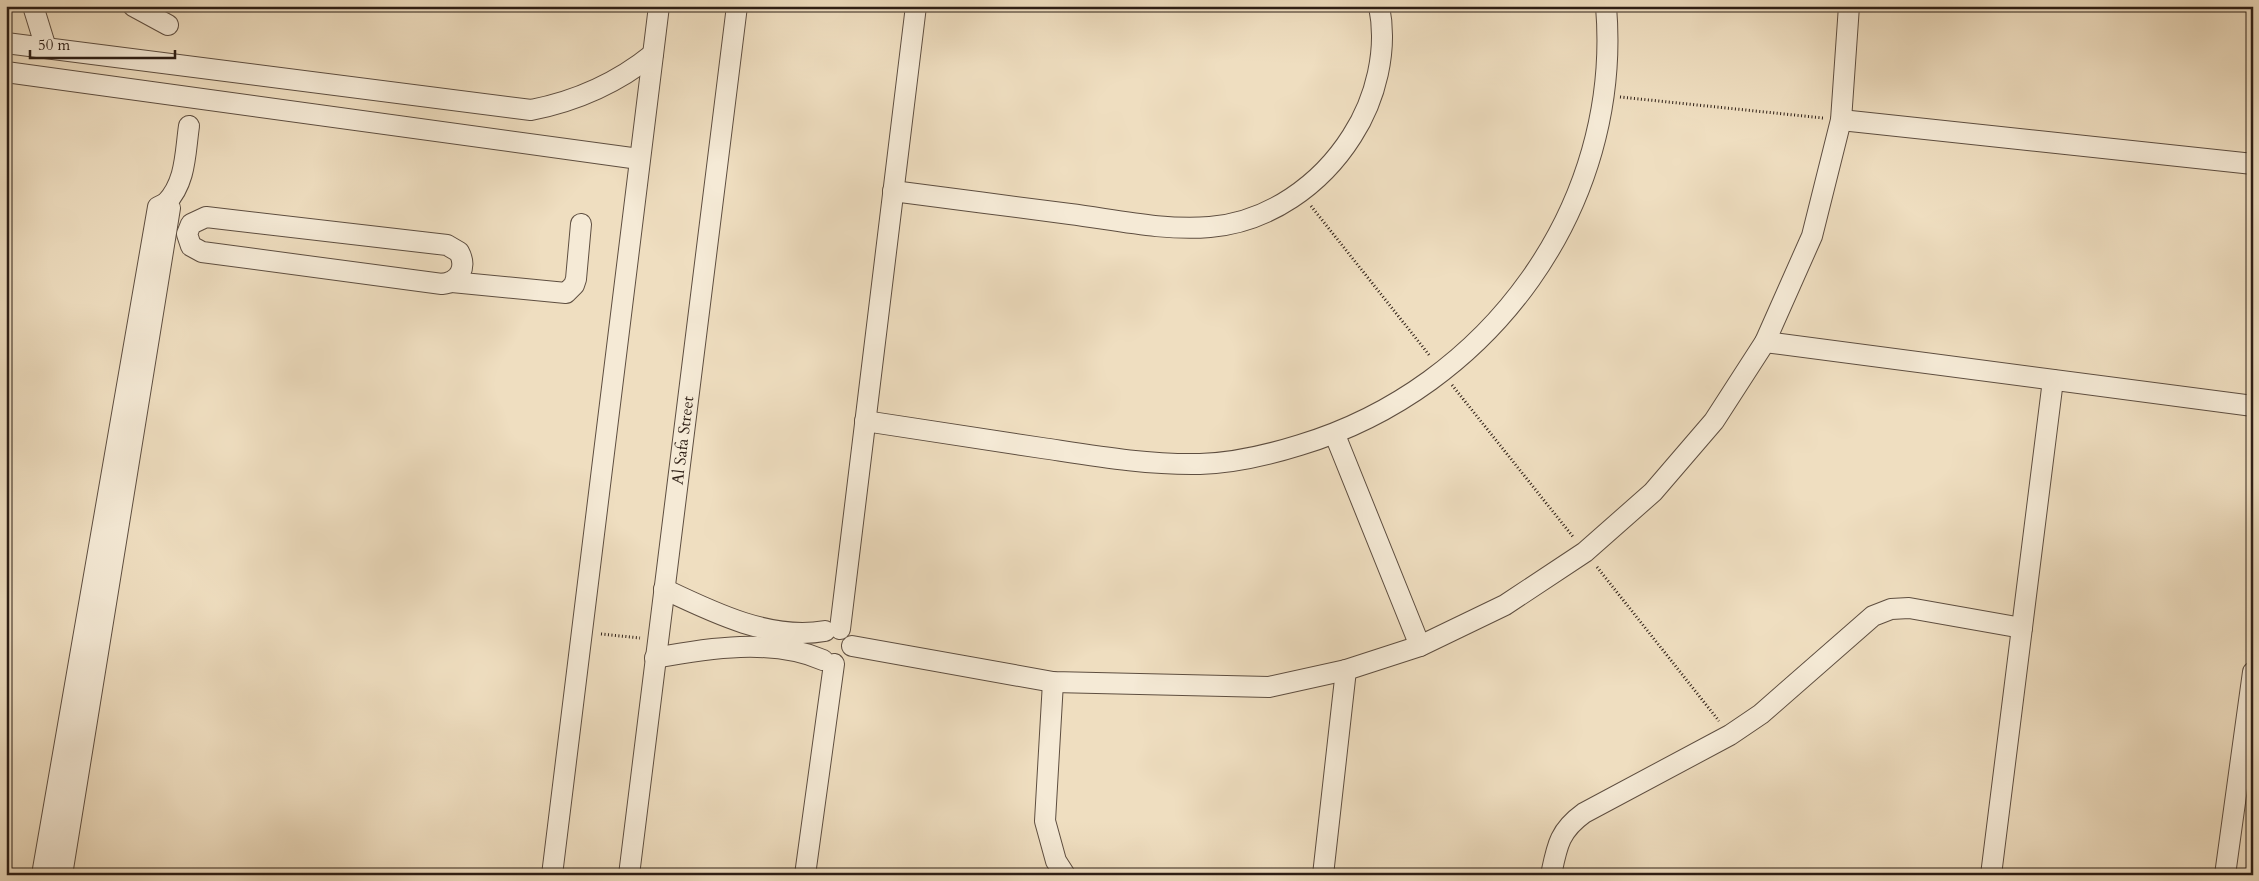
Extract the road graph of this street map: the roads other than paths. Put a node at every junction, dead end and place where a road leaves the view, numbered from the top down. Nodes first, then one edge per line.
1 (33, 6) edge
2 (133, 6) edge
3 (659, 6) edge
4 (737, 6) edge
5 (916, 6) edge
6 (1379, 6) edge
7 (1606, 6) edge
8 (1849, 6) edge
9 (168, 25) dead end
10 (6, 43) edge
11 (46, 48) junction
12 (77, 52) junction
13 (653, 54) junction
14 (6, 72) edge
15 (72, 82) junction
16 (353, 87) junction
17 (350, 120) junction
18 (1841, 120) junction
19 (189, 126) dead end
20 (639, 160) junction
21 (2253, 164) edge
22 (894, 192) junction
23 (166, 203) junction
24 (581, 224) dead end
25 (166, 232) junction
26 (187, 234) junction
27 (452, 282) junction
28 (150, 286) junction
29 (1764, 342) junction
30 (2053, 380) junction
31 (2253, 406) edge
32 (865, 421) junction
33 (1335, 435) junction
34 (120, 464) junction
35 (664, 589) junction
36 (2022, 628) junction
37 (832, 630) junction
38 (852, 646) junction
39 (1420, 646) junction
40 (657, 649) junction
41 (829, 662) junction
42 (1346, 670) junction
43 (2253, 672) edge
44 (1053, 682) junction
45 (808, 853) junction
46 (42, 875) edge
47 (62, 875) edge
48 (552, 875) edge
49 (629, 875) edge
50 (805, 875) edge
51 (818, 875) edge
52 (1065, 875) edge
53 (1324, 875) edge
54 (1551, 875) edge
55 (1991, 875) edge
56 (2225, 875) edge

1 - 11 street
2 - 9 street
3 - 13 street
4 - 35 street, Al Safa Street
5 - 22 street
6 - 22 street
7 - 33 street
8 - 18 street
10 - 11 street
11 - 12 street
12 - 15 street
12 - 16 street
13 - 16 street
13 - 20 street
14 - 15 street
15 - 17 street
16 - 17 street
17 - 20 street
18 - 21 street
18 - 29 street
19 - 23 street
20 - 48 street
22 - 32 street
23 - 25 street
23 - 28 street
24 - 27 street
25 - 26 street
25 - 28 street
26 - 27 street
26 - 27 street
28 - 34 street
29 - 30 street
29 - 39 street
30 - 31 street
30 - 36 street
32 - 33 street
32 - 37 street
33 - 39 street
34 - 46 street
34 - 47 street
35 - 37 street
35 - 40 street, Al Safa Street
36 - 54 street
36 - 55 street
37 - 38 street
37 - 41 street
38 - 41 street
38 - 44 street
39 - 42 street
40 - 41 street
40 - 49 street, Al Safa Street
41 - 45 street
42 - 44 street
42 - 53 street
43 - 56 street
44 - 52 street
45 - 50 street
45 - 51 street

